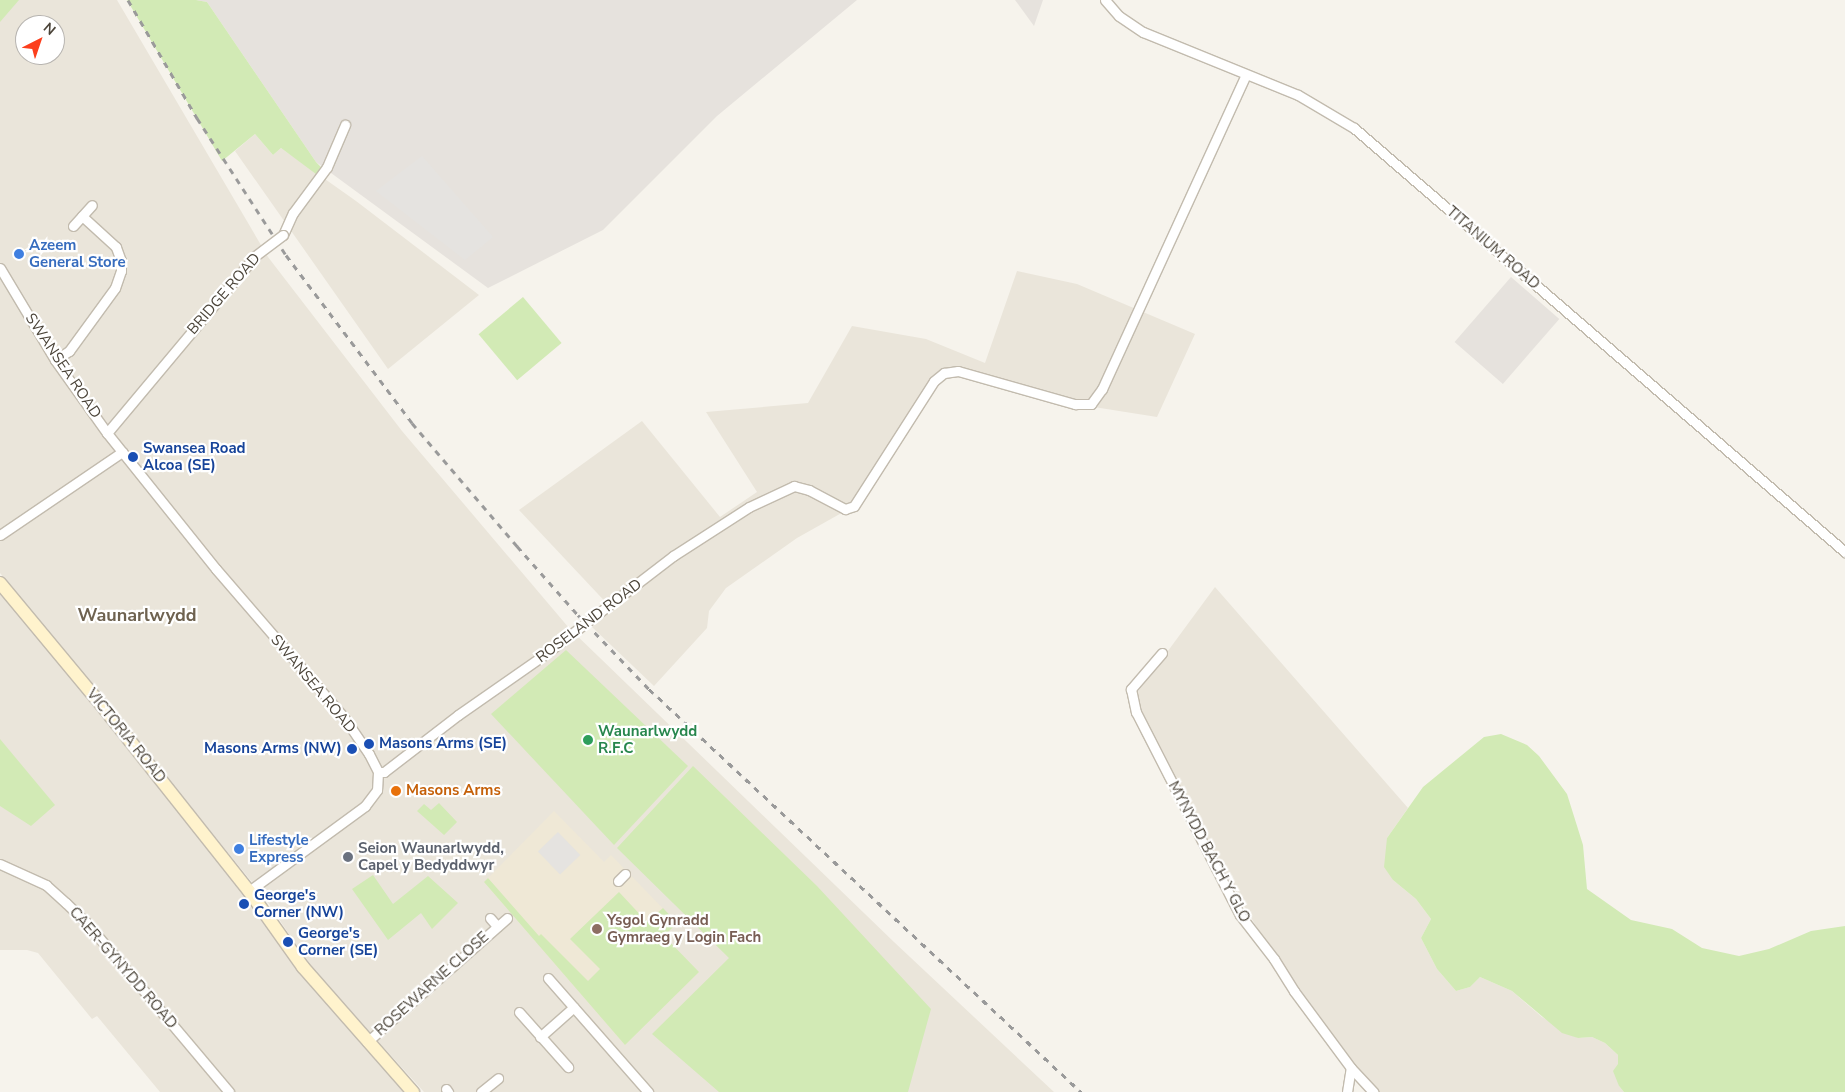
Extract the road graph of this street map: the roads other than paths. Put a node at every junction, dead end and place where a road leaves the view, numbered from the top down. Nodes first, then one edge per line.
1 (1105, 0) edge
2 (1246, 75) junction
3 (345, 125) dead end
4 (92, 205) dead end
5 (82, 216) junction
6 (73, 226) dead end
7 (0, 268) edge
8 (55, 360) junction
9 (107, 433) junction
10 (122, 452) junction
11 (0, 535) edge
12 (1845, 552) edge
13 (0, 583) edge
14 (1162, 653) dead end
15 (378, 772) junction
16 (0, 864) edge
17 (625, 874) dead end
18 (618, 882) dead end
19 (249, 890) junction
20 (490, 918) dead end
21 (507, 918) dead end
22 (497, 926) junction
23 (548, 978) dead end
24 (574, 1007) junction
25 (519, 1012) dead end
26 (540, 1037) junction
27 (367, 1042) junction
28 (568, 1067) dead end
29 (1351, 1068) junction
30 (498, 1078) dead end
31 (228, 1092) edge
32 (413, 1092) edge
33 (481, 1092) edge
34 (648, 1092) edge
35 (1347, 1092) edge
36 (1373, 1092) edge

1 - 2 street, TITANIUM ROAD
2 - 12 street, TITANIUM ROAD
2 - 15 street, ROSELAND ROAD
3 - 9 street, BRIDGE ROAD, bridge
4 - 5 street
5 - 6 street
5 - 8 street
7 - 8 street, SWANSEA ROAD
8 - 9 street, SWANSEA ROAD
9 - 10 street, SWANSEA ROAD
10 - 11 street
10 - 15 street, SWANSEA ROAD
13 - 19 main road, VICTORIA ROAD
14 - 29 street, MYNYDD BACH Y GLO
15 - 19 street
16 - 31 street, CAER-GYNYDD ROAD
17 - 18 street
19 - 27 main road
20 - 22 street, ROSEWARNE CLOSE
21 - 22 street, ROSEWARNE CLOSE
22 - 27 street, ROSEWARNE CLOSE
23 - 24 street
24 - 26 street
24 - 34 street
25 - 26 street
26 - 28 street
27 - 32 main road
29 - 35 street
29 - 36 street, MYNYDD BACH Y GLO
30 - 33 street

